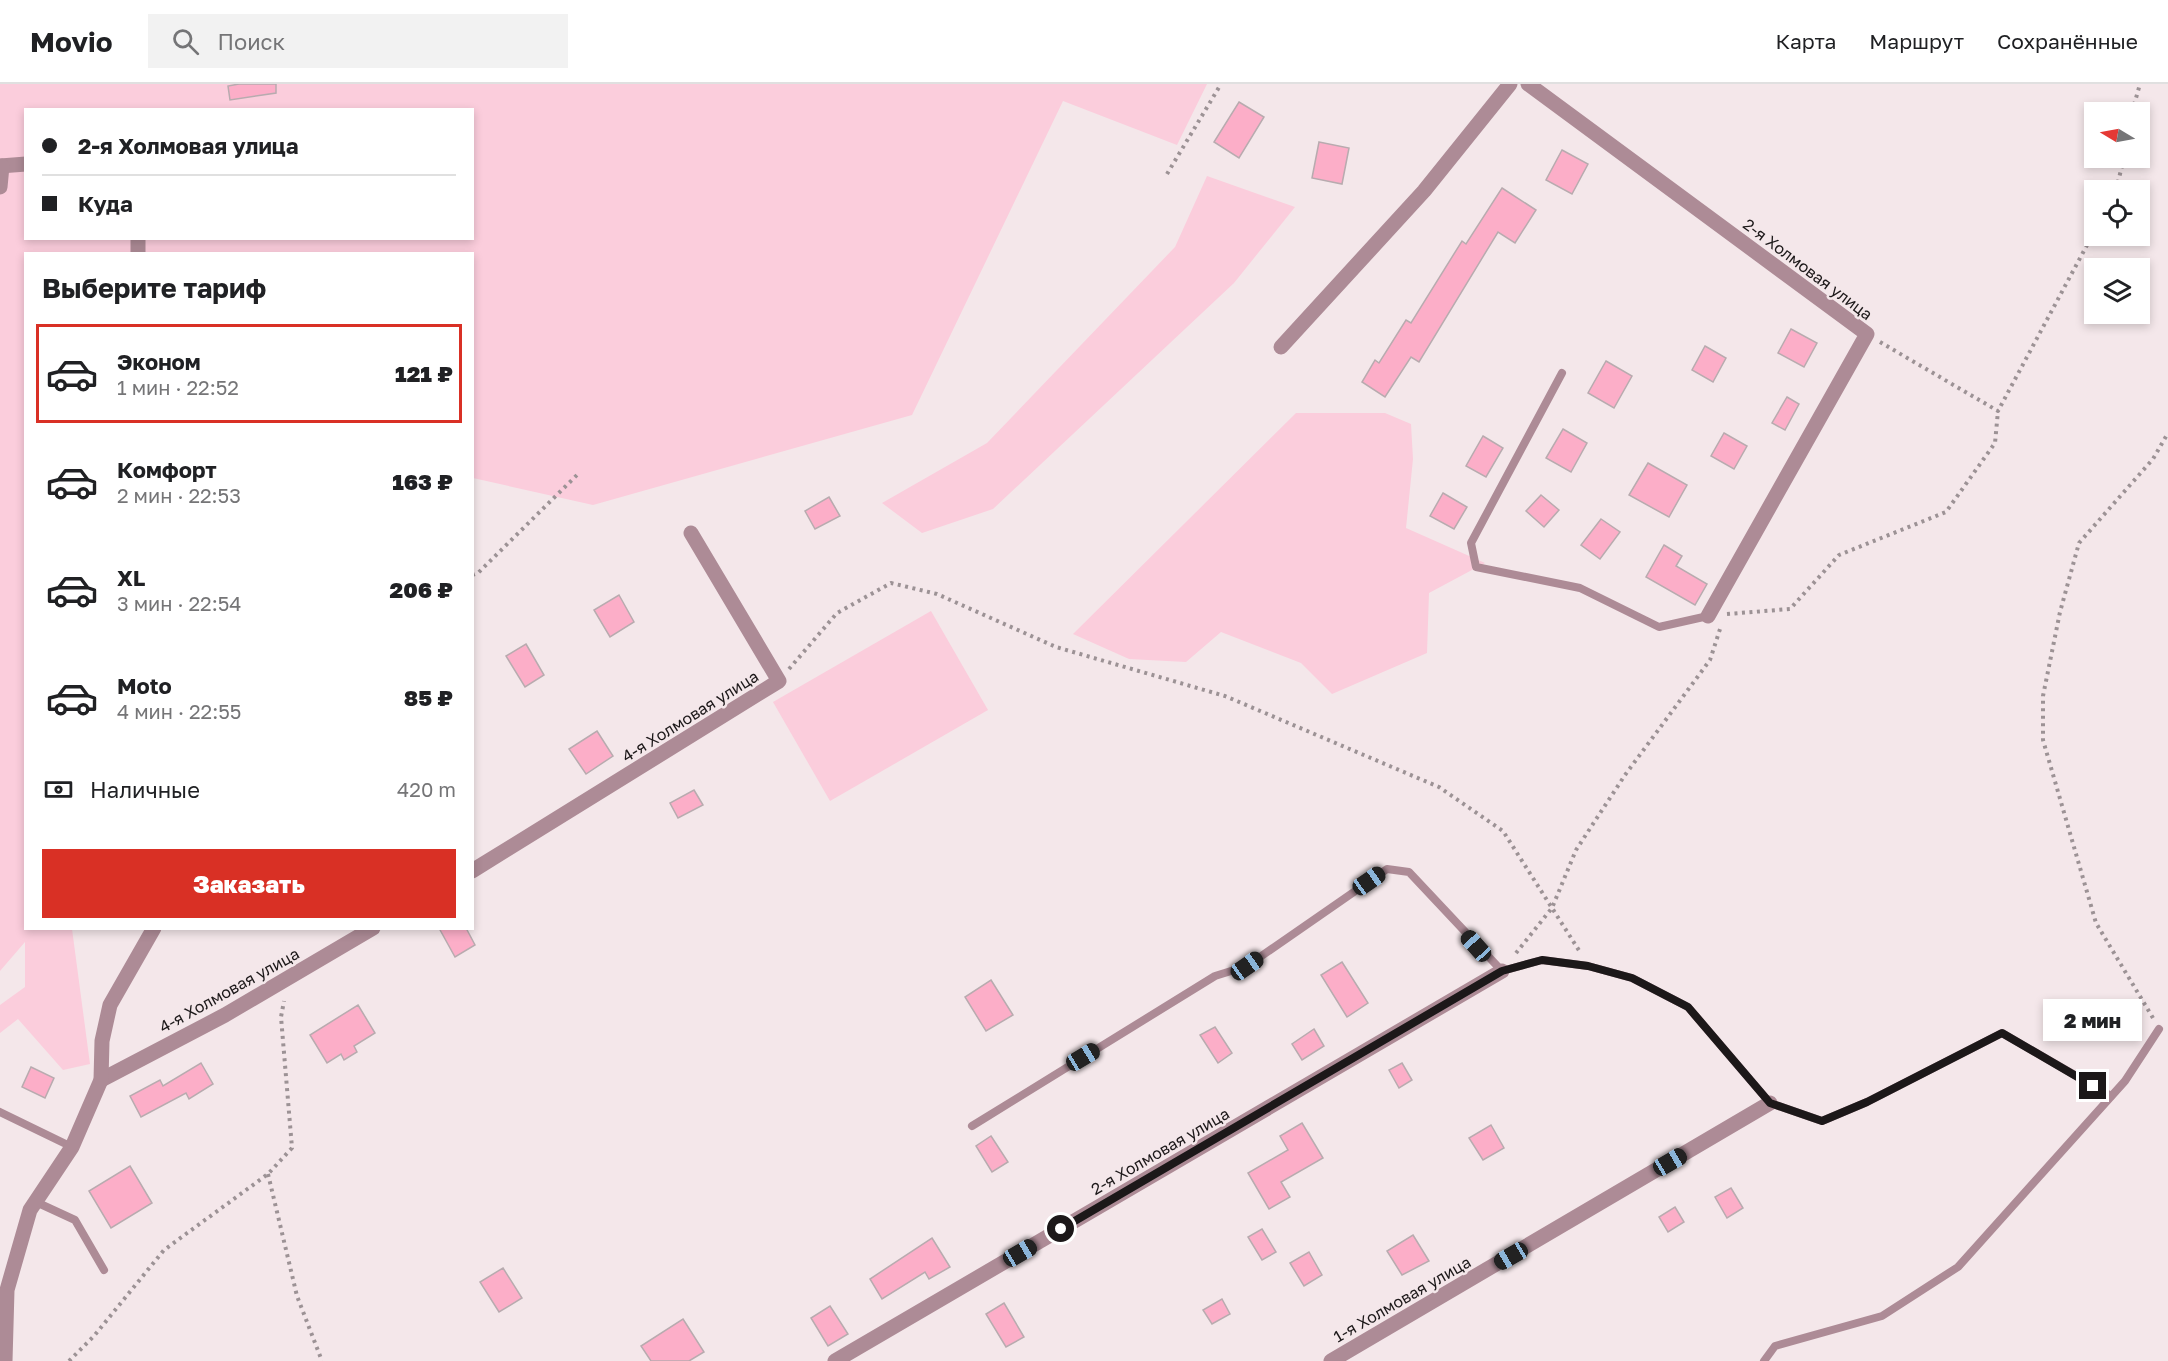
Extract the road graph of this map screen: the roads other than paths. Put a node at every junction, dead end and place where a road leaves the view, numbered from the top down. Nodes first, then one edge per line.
1 (1510, 84) edge
2 (1528, 84) edge
3 (24, 164) edge
4 (1, 166) edge
5 (0, 187) edge
6 (1281, 347) dead end
7 (1562, 373) dead end
8 (692, 533) dead end
9 (1708, 616) joint
10 (474, 870) edge
11 (153, 930) edge
12 (370, 930) edge
13 (1502, 971) junction
14 (2159, 1029) road end
15 (101, 1080) junction
16 (2111, 1096) junction
17 (1770, 1103) junction
18 (0, 1112) edge
19 (972, 1126) dead end
20 (72, 1147) junction
21 (36, 1202) junction
22 (104, 1270) dead end
23 (5, 1361) edge
24 (835, 1361) edge
25 (1331, 1361) edge
26 (1764, 1361) edge

1 - 6 street
2 - 9 street, 2-я Холмовая улица
3 - 4 street
4 - 5 street
7 - 9 lane
8 - 10 street, 4-я Холмовая улица
11 - 15 street
12 - 15 street, 4-я Холмовая улица
13 - 17 lane
13 - 19 lane
13 - 24 street, 2-я Холмовая улица
14 - 16 lane
15 - 20 street
16 - 17 lane
16 - 26 lane
17 - 25 street, 1-я Холмовая улица
18 - 20 lane
20 - 21 street
21 - 22 lane
21 - 23 street

